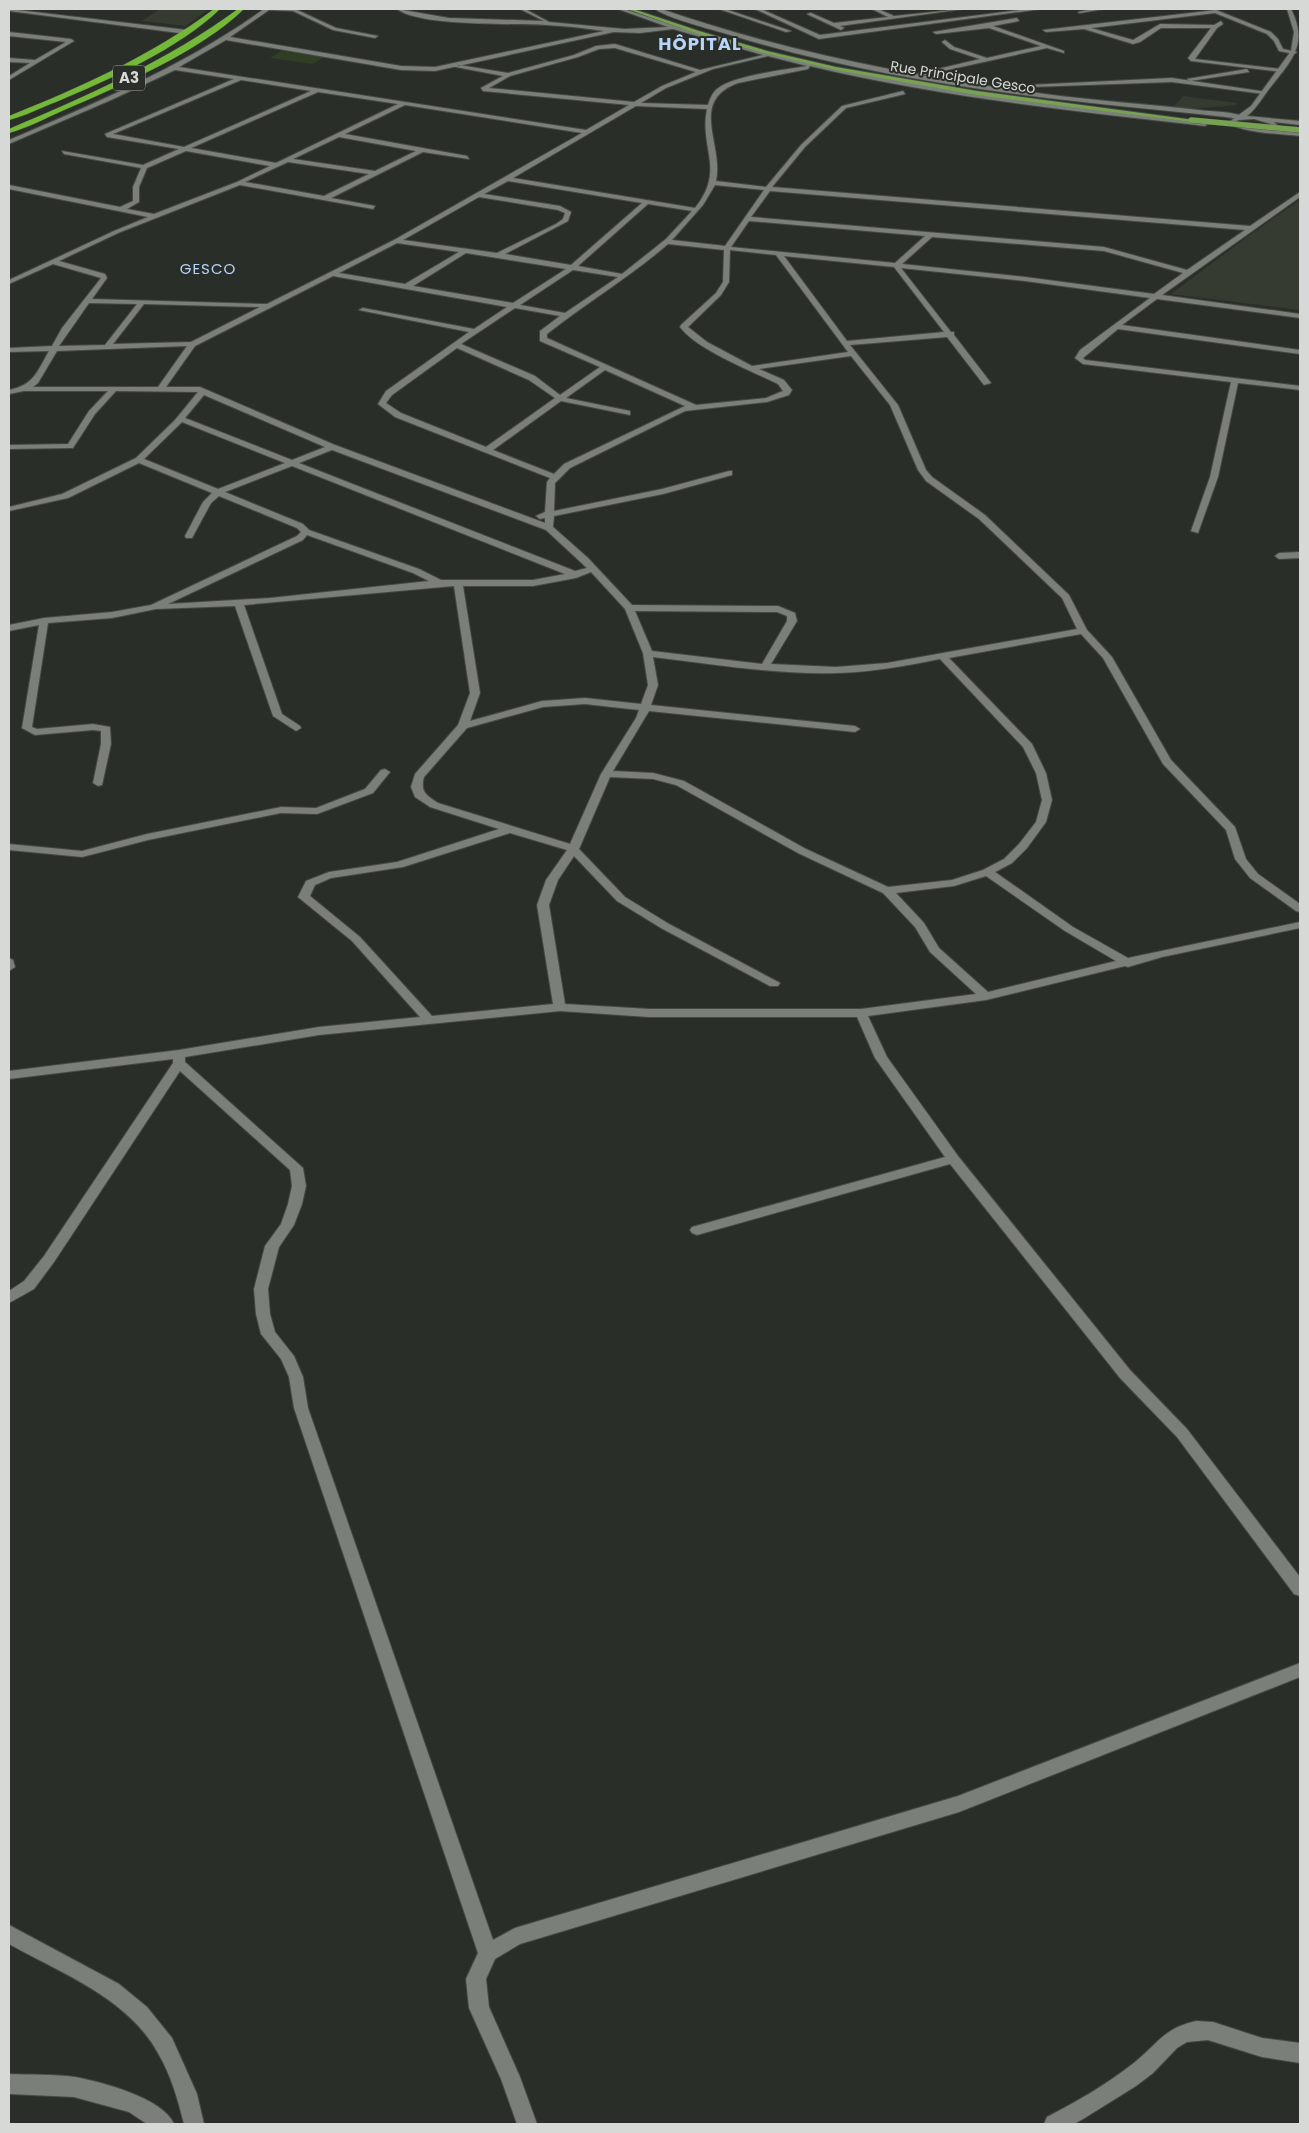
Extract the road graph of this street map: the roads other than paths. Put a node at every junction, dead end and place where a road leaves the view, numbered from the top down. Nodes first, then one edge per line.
1 (37, 9) edge
2 (217, 9) edge
3 (240, 9) edge
4 (269, 9) edge
5 (399, 9) edge
6 (522, 9) edge
7 (620, 9) edge
8 (629, 9) edge
9 (644, 9) edge
10 (657, 9) edge
11 (683, 9) edge
12 (721, 9) edge
13 (756, 9) edge
14 (874, 9) edge
15 (895, 9) edge
16 (962, 9) edge
17 (1027, 9) edge
18 (1039, 9) edge
19 (1102, 9) edge
20 (1288, 9) edge
21 (9, 10) edge
22 (1214, 10) edge
23 (664, 11) junction
24 (29, 12) junction
25 (1080, 12) dead end
26 (809, 14) dead end
27 (907, 15) junction
28 (15, 16) dead end
29 (893, 16) junction
30 (1230, 16) junction
31 (1017, 20) dead end
32 (548, 23) junction
33 (926, 24) junction
34 (833, 25) junction
35 (987, 26) junction
36 (1084, 27) junction
37 (1215, 27) junction
38 (671, 28) junction
39 (614, 30) junction
40 (1046, 30) dead end
41 (187, 32) junction
42 (936, 32) dead end
43 (852, 33) junction
44 (9, 34) edge
45 (812, 35) junction
46 (375, 36) dead end
47 (586, 36) junction
48 (224, 38) junction
49 (946, 42) dead end
50 (615, 46) junction
51 (1046, 47) junction
52 (1062, 52) dead end
53 (1296, 54) edge
54 (766, 56) junction
55 (9, 60) edge
56 (987, 60) junction
57 (36, 62) junction
58 (450, 66) junction
59 (810, 66) junction
60 (174, 68) junction
61 (1266, 69) junction
62 (1281, 71) junction
63 (700, 72) junction
64 (508, 75) junction
65 (915, 76) junction
66 (9, 78) edge
67 (240, 78) junction
68 (1172, 80) junction
69 (1031, 85) dead end
70 (318, 90) junction
71 (1264, 92) junction
72 (903, 93) dead end
73 (403, 104) junction
74 (635, 104) junction
75 (1257, 106) junction
76 (711, 107) junction
77 (1241, 117) junction
78 (9, 118) edge
79 (1192, 118) junction
80 (1267, 119) junction
81 (1243, 128) junction
82 (1255, 129) junction
83 (1300, 129) edge
84 (9, 131) edge
85 (587, 132) junction
86 (339, 135) junction
87 (9, 142) edge
88 (183, 149) junction
89 (422, 150) junction
90 (64, 152) dead end
91 (467, 158) dead end
92 (287, 160) junction
93 (276, 165) junction
94 (144, 166) junction
95 (376, 173) junction
96 (507, 179) junction
97 (239, 183) junction
98 (713, 183) junction
99 (9, 187) edge
100 (768, 189) junction
101 (1300, 194) edge
102 (478, 195) junction
103 (323, 198) junction
104 (648, 202) junction
105 (374, 207) dead end
106 (123, 208) junction
107 (696, 210) junction
108 (153, 216) junction
109 (747, 219) junction
110 (1250, 228) junction
111 (932, 234) junction
112 (396, 241) junction
113 (668, 242) junction
114 (727, 248) junction
115 (466, 250) junction
116 (778, 253) junction
117 (498, 255) junction
118 (54, 262) junction
119 (896, 266) junction
120 (573, 267) junction
121 (1188, 272) junction
122 (330, 273) junction
123 (622, 276) junction
124 (9, 282) edge
125 (406, 287) junction
126 (1154, 298) junction
127 (87, 301) junction
128 (142, 302) junction
129 (267, 305) junction
130 (516, 306) junction
131 (362, 310) dead end
132 (566, 314) junction
133 (1300, 316) edge
134 (1118, 327) junction
135 (475, 331) junction
136 (951, 334) junction
137 (845, 343) junction
138 (192, 344) junction
139 (457, 345) junction
140 (108, 346) junction
141 (54, 348) junction
142 (9, 350) edge
143 (1300, 352) edge
144 (853, 353) junction
145 (605, 367) junction
146 (751, 368) junction
147 (1235, 380) junction
148 (987, 383) dead end
149 (114, 388) junction
150 (161, 388) junction
151 (1300, 388) edge
152 (24, 389) junction
153 (9, 392) edge
154 (202, 392) junction
155 (561, 399) junction
156 (693, 407) junction
157 (627, 413) dead end
158 (181, 419) junction
159 (9, 447) edge
160 (332, 447) junction
161 (487, 450) junction
162 (139, 460) junction
163 (293, 462) junction
164 (729, 474) dead end
165 (554, 477) junction
166 (218, 492) junction
167 (9, 509) edge
168 (548, 514) junction
169 (526, 519) junction
170 (548, 528) junction
171 (1195, 531) dead end
172 (306, 532) junction
173 (189, 536) dead end
174 (1300, 555) edge
175 (1279, 556) dead end
176 (593, 569) junction
177 (576, 575) junction
178 (458, 582) junction
179 (439, 583) junction
180 (238, 602) junction
181 (154, 607) junction
182 (629, 608) junction
183 (44, 620) junction
184 (9, 628) edge
185 (1083, 632) junction
186 (648, 653) junction
187 (942, 656) junction
188 (766, 667) junction
189 (646, 706) junction
190 (464, 726) junction
191 (296, 728) dead end
192 (855, 729) dead end
193 (385, 772) dead end
194 (606, 774) junction
195 (98, 783) dead end
196 (511, 829) junction
197 (9, 847) edge
198 (573, 848) junction
199 (987, 872) junction
200 (887, 892) junction
201 (1300, 909) edge
202 (1300, 925) edge
203 (9, 962) edge
204 (1128, 963) junction
205 (9, 967) edge
206 (774, 983) dead end
207 (986, 996) junction
208 (560, 1007) junction
209 (861, 1013) junction
210 (428, 1019) junction
211 (179, 1059) junction
212 (9, 1075) edge
213 (953, 1159) junction
214 (698, 1230) dead end
215 (9, 1298) edge
216 (1300, 1590) edge
217 (1300, 1670) edge
218 (9, 1934) edge
219 (488, 1953) junction
220 (1300, 2053) edge
221 (9, 2084) edge
222 (164, 2124) edge
223 (194, 2124) edge
224 (527, 2124) edge
225 (1054, 2124) edge

1 - 24 street
2 - 41 highway, A3
3 - 84 highway, A3
4 - 46 street
4 - 48 street
5 - 32 street
6 - 32 street
7 - 38 street
8 - 79 main road, Rue Principale Gesco
9 - 79 main road, Rue Principale Gesco
10 - 23 street
11 - 23 street
12 - 45 street
13 - 45 street
14 - 29 street
15 - 27 street
16 - 27 street
17 - 18 street
17 - 33 street
19 - 25 street
20 - 53 street
21 - 24 street
22 - 30 street
22 - 36 street
23 - 65 street
24 - 28 street
24 - 41 street
26 - 34 street
27 - 29 street
27 - 33 street
29 - 34 street
30 - 37 street
30 - 53 street
31 - 35 street
32 - 39 street
33 - 43 street
34 - 43 street
35 - 42 street
35 - 51 street
36 - 37 street
36 - 40 street
37 - 61 street
38 - 39 street
38 - 54 street
39 - 47 street
41 - 78 highway, A3
43 - 45 street
44 - 57 street
47 - 50 street
47 - 58 street
48 - 58 street
48 - 60 street
49 - 56 street
50 - 63 street
50 - 64 street
51 - 52 street
51 - 56 street
53 - 62 street
54 - 59 street
54 - 63 street
55 - 57 street
56 - 65 street
57 - 66 street
58 - 64 street
59 - 76 street
59 - 81 street
60 - 67 street
60 - 87 street
61 - 62 street
61 - 68 street
62 - 71 street
63 - 74 street
64 - 74 street
65 - 77 street
67 - 70 street
67 - 88 street
68 - 69 street
68 - 71 street
70 - 73 street
70 - 88 street
71 - 75 street
72 - 100 street
73 - 85 street
73 - 86 street
74 - 76 street
74 - 85 street
75 - 77 street
75 - 80 street
76 - 98 street
77 - 80 street
77 - 81 street
79 - 83 main road, Rue Principale Gesco, bridge
80 - 82 street
80 - 83 street
81 - 82 street
82 - 83 street
85 - 96 street
86 - 89 street
86 - 92 street
88 - 93 street
88 - 94 street
89 - 91 street
89 - 95 street
90 - 94 street
92 - 93 street
92 - 95 street
93 - 97 street
94 - 106 street
95 - 103 street
96 - 102 street
96 - 104 street
97 - 103 street
97 - 108 street
98 - 100 street
98 - 107 street
99 - 106 street
100 - 109 street
100 - 110 street
101 - 110 street
102 - 112 street
102 - 117 street
103 - 105 street
104 - 107 street
104 - 120 street
106 - 108 street
107 - 113 street
108 - 118 street
109 - 111 street
109 - 114 street
110 - 121 street
111 - 119 street
111 - 121 street
112 - 115 street
112 - 122 street
113 - 114 street
113 - 123 street
114 - 116 street
114 - 146 street
115 - 117 street
115 - 125 street
116 - 119 street
116 - 137 street
117 - 120 street
118 - 124 street
118 - 127 street
119 - 126 street
119 - 136 street
120 - 123 street
120 - 130 street
121 - 126 street
122 - 125 street
122 - 129 street
123 - 132 street
125 - 130 street
126 - 133 street
126 - 134 street
127 - 128 street
127 - 141 street
128 - 129 street
128 - 140 street
129 - 138 street
130 - 132 street
130 - 135 street
131 - 135 street
132 - 145 street
134 - 143 street
134 - 147 street
135 - 139 street
136 - 137 street
136 - 148 street
137 - 144 street
138 - 140 street
138 - 150 street
139 - 155 street
139 - 161 street
140 - 141 street
141 - 142 street
141 - 152 street
144 - 146 street
144 - 185 street
145 - 155 street
145 - 156 street
146 - 156 street
147 - 151 street
147 - 171 street
149 - 150 street
149 - 152 street
149 - 159 street
150 - 154 street
152 - 153 street
154 - 158 street
154 - 160 street
155 - 157 street
155 - 161 street
156 - 165 street
158 - 162 street
158 - 163 street
160 - 163 street
160 - 169 street
161 - 165 street
162 - 166 street
162 - 167 street
163 - 166 street
163 - 177 street
164 - 168 street
165 - 168 street
166 - 172 street
166 - 173 street
168 - 169 street
168 - 170 street
169 - 170 street
170 - 176 street
172 - 179 street
172 - 181 street
174 - 175 street
176 - 177 street
176 - 182 street
177 - 178 street
178 - 179 street
178 - 190 street
179 - 180 street
180 - 181 street
180 - 191 street
181 - 183 street
182 - 186 street
182 - 188 street
183 - 184 street
183 - 195 street
185 - 187 street
185 - 201 street
186 - 188 street
186 - 189 street
187 - 188 street
187 - 199 street
189 - 190 street
189 - 192 street
189 - 194 street
190 - 196 street
193 - 197 street
194 - 198 street
194 - 200 street
196 - 198 street
196 - 210 street
198 - 206 street
198 - 208 street
199 - 200 street
199 - 204 street
200 - 207 street
202 - 204 street
203 - 205 street
204 - 207 street
207 - 209 street
208 - 209 street
208 - 210 street
209 - 213 street
210 - 211 street
211 - 212 street
211 - 215 street
211 - 219 street
213 - 214 street
213 - 216 street
217 - 219 street
218 - 223 street
219 - 224 street
220 - 225 street
221 - 222 street

